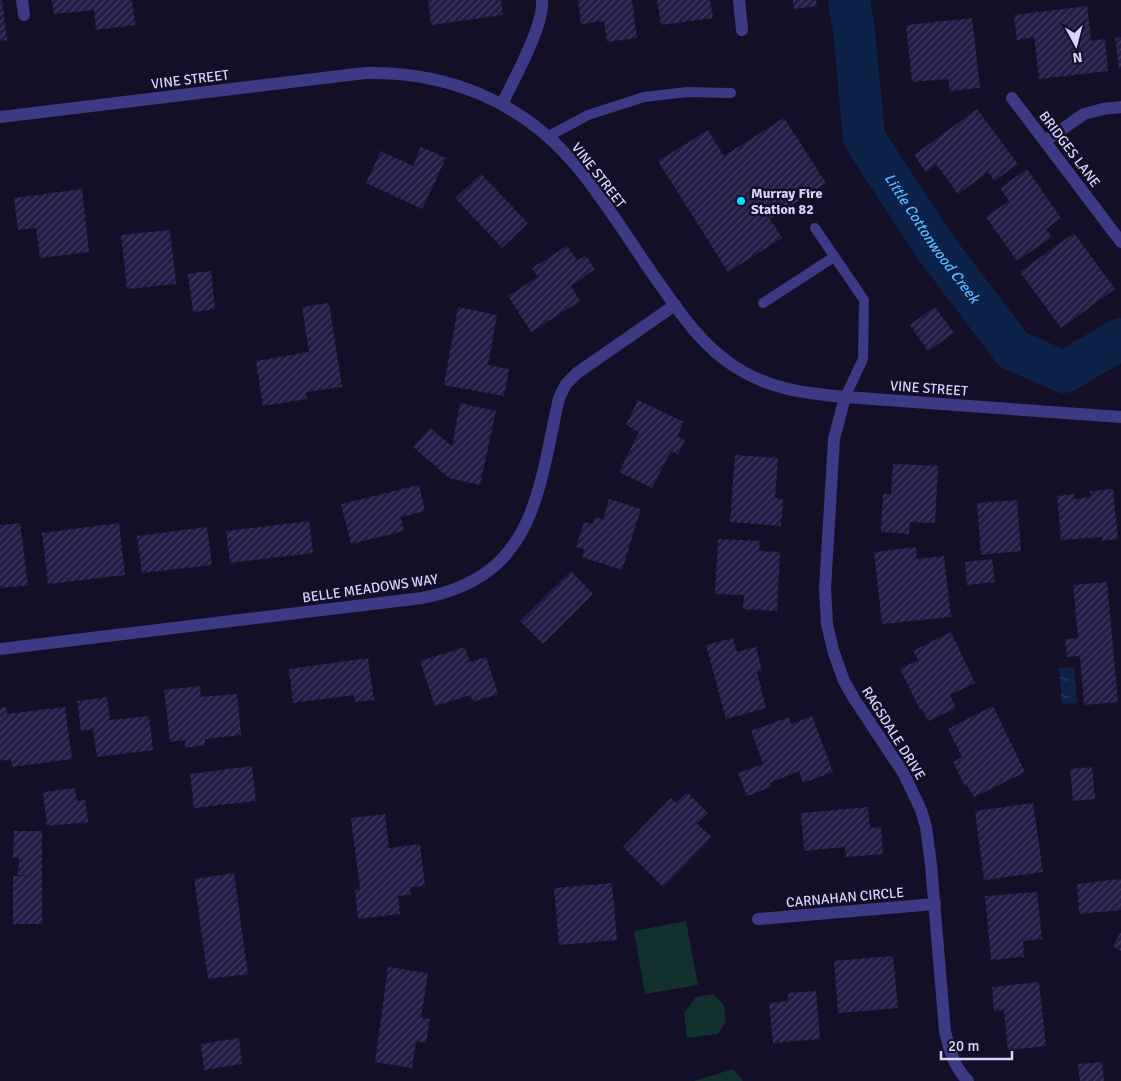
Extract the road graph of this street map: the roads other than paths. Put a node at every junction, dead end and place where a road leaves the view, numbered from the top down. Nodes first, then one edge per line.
1 (22, 0) edge
2 (542, 0) edge
3 (739, 0) edge
4 (24, 15) dead end
5 (742, 30) dead end
6 (731, 93) dead end
7 (1012, 98) dead end
8 (502, 104) junction
9 (1121, 107) edge
10 (0, 117) edge
11 (547, 136) junction
12 (1045, 140) junction
13 (815, 228) dead end
14 (1121, 242) edge
15 (834, 257) junction
16 (763, 303) dead end
17 (675, 305) junction
18 (845, 397) junction
19 (1121, 418) edge
20 (0, 649) edge
21 (935, 904) junction
22 (758, 919) dead end
23 (968, 1081) edge

1 - 4 street
2 - 8 street
3 - 5 street
6 - 11 lane
7 - 12 street, BRIDGES LANE
8 - 10 street, VINE STREET
8 - 11 street, VINE STREET
9 - 12 street
11 - 17 street, VINE STREET
12 - 14 street, BRIDGES LANE
13 - 15 lane
15 - 16 lane
15 - 18 lane
17 - 18 street, VINE STREET
17 - 20 street, BELLE MEADOWS WAY
18 - 19 street, VINE STREET
18 - 21 street, RAGSDALE DRIVE
21 - 22 street, CARNAHAN CIRCLE
21 - 23 street, RAGSDALE DRIVE

